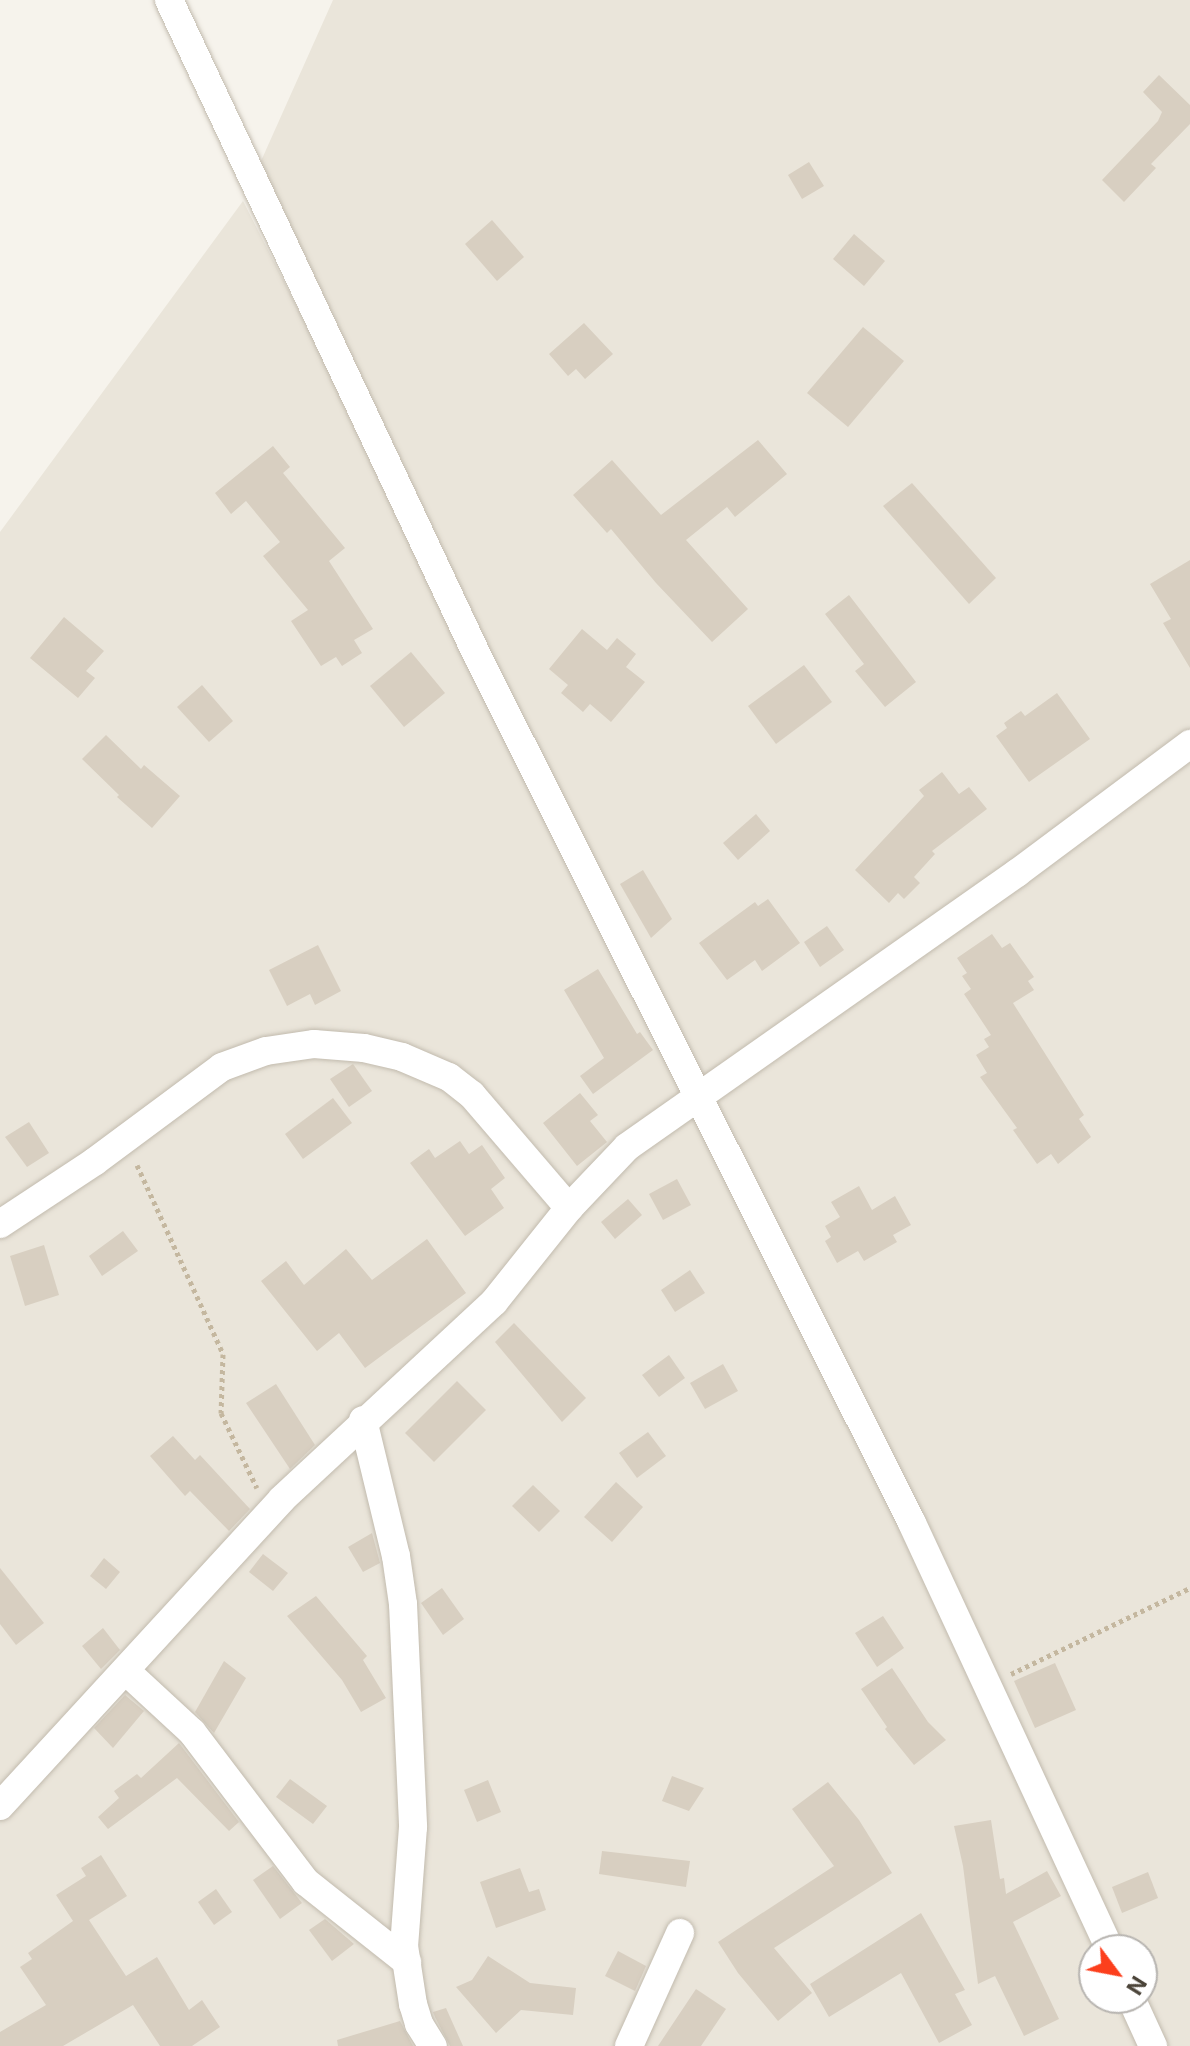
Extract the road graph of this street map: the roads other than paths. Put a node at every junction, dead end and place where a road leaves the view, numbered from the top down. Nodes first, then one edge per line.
1 (169, 0) edge
2 (1190, 744) edge
3 (700, 1099) junction
4 (569, 1208) junction
5 (0, 1224) edge
6 (363, 1420) junction
7 (127, 1672) junction
8 (0, 1806) edge
9 (680, 1933) dead end
10 (1103, 1934) edge
11 (407, 1962) junction
12 (1138, 2014) edge
13 (433, 2046) edge
14 (629, 2046) edge
15 (1153, 2046) edge

1 - 3 street
2 - 3 street
3 - 4 street
3 - 10 street
4 - 5 street
4 - 6 street
6 - 7 street
6 - 11 street
7 - 8 street
7 - 11 street
9 - 14 street
11 - 13 street
12 - 15 street

